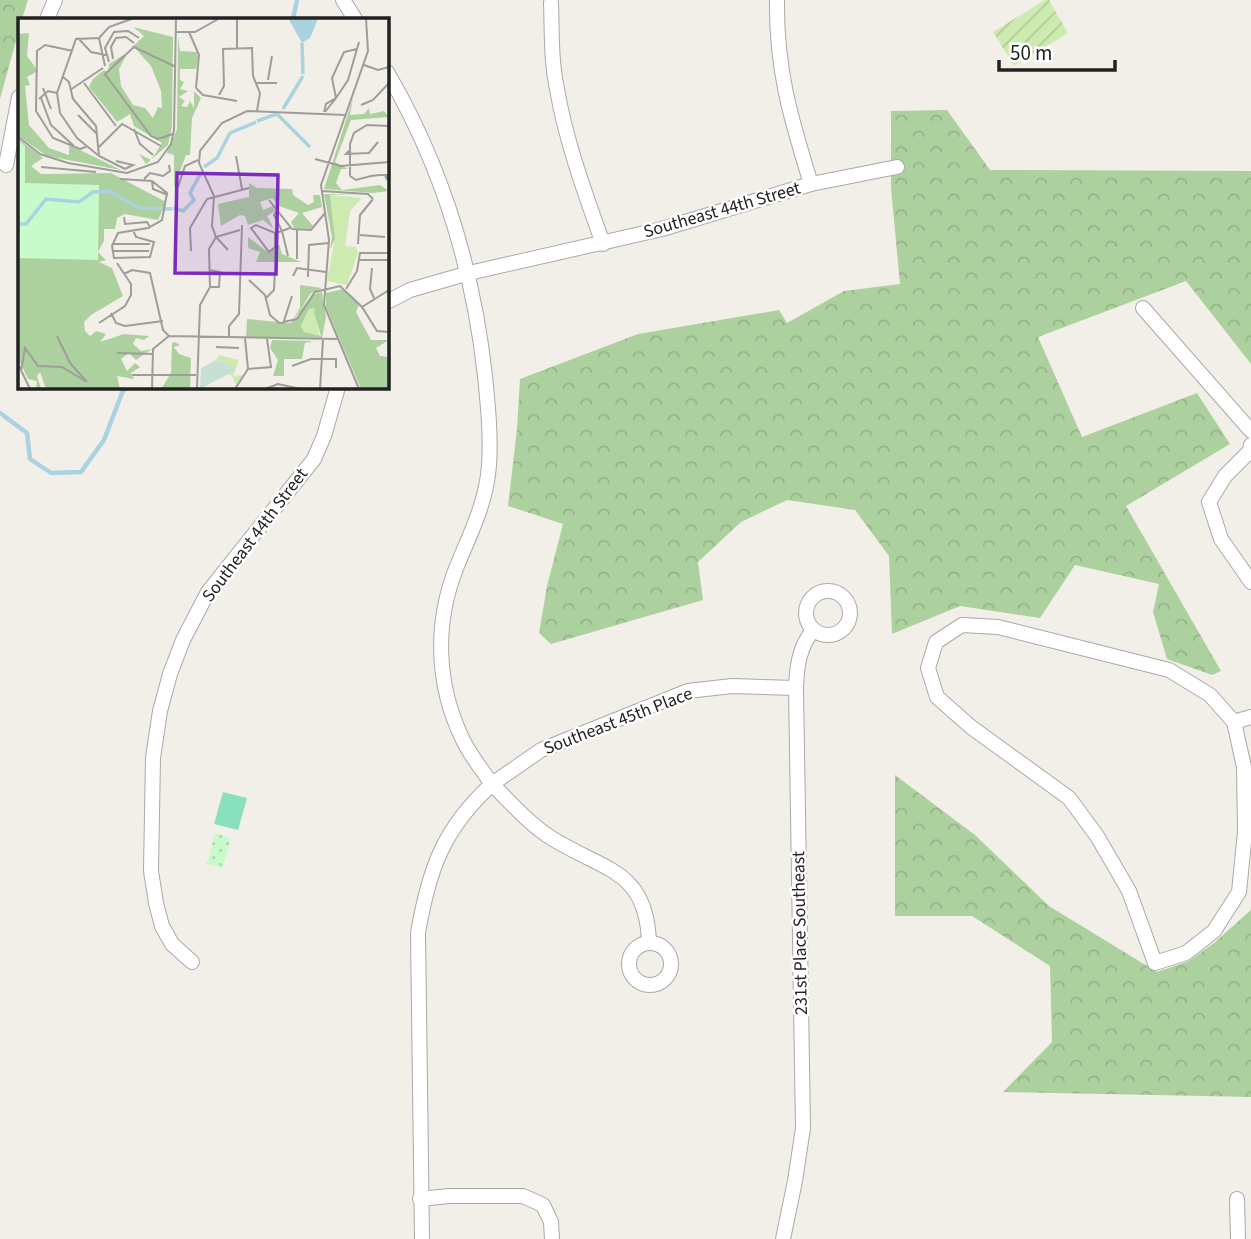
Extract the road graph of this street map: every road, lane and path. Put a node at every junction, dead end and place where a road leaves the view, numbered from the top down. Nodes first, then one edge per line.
1 (55, 0) edge
2 (342, 0) edge
3 (778, 0) edge
4 (551, 3) dead end
5 (47, 18) edge
6 (354, 18) edge
7 (388, 74) edge
8 (18, 102) edge
9 (6, 165) dead end
10 (897, 167) dead end
11 (811, 184) junction
12 (603, 244) junction
13 (469, 274) junction
14 (388, 301) edge
15 (1143, 308) dead end
16 (338, 388) edge
17 (1251, 431) edge
18 (1251, 445) edge
19 (1251, 582) edge
20 (813, 630) dead end
21 (796, 688) junction
22 (1251, 717) edge
23 (1234, 722) junction
24 (492, 784) junction
25 (649, 943) dead end
26 (192, 962) dead end
27 (420, 1199) junction
28 (1237, 1199) dead end
29 (422, 1239) edge
30 (552, 1239) edge
31 (783, 1239) edge
32 (1238, 1239) edge

1 - 5 street
2 - 6 street
3 - 11 street
4 - 12 street
7 - 13 street
8 - 9 street
10 - 11 street, Southeast 44th Street
11 - 12 street, Southeast 44th Street
12 - 13 street, Southeast 44th Street
13 - 14 street, Southeast 44th Street
13 - 24 street
15 - 17 street
16 - 26 street, Southeast 44th Street
18 - 19 street
20 - 21 street, 231st Place Southeast
21 - 24 street, Southeast 45th Place
21 - 31 street, 231st Place Southeast
22 - 23 street
23 - 23 street
24 - 25 street
24 - 27 street, Southeast 45th Place
27 - 29 street, Southeast 45th Place
27 - 30 street
28 - 32 street

